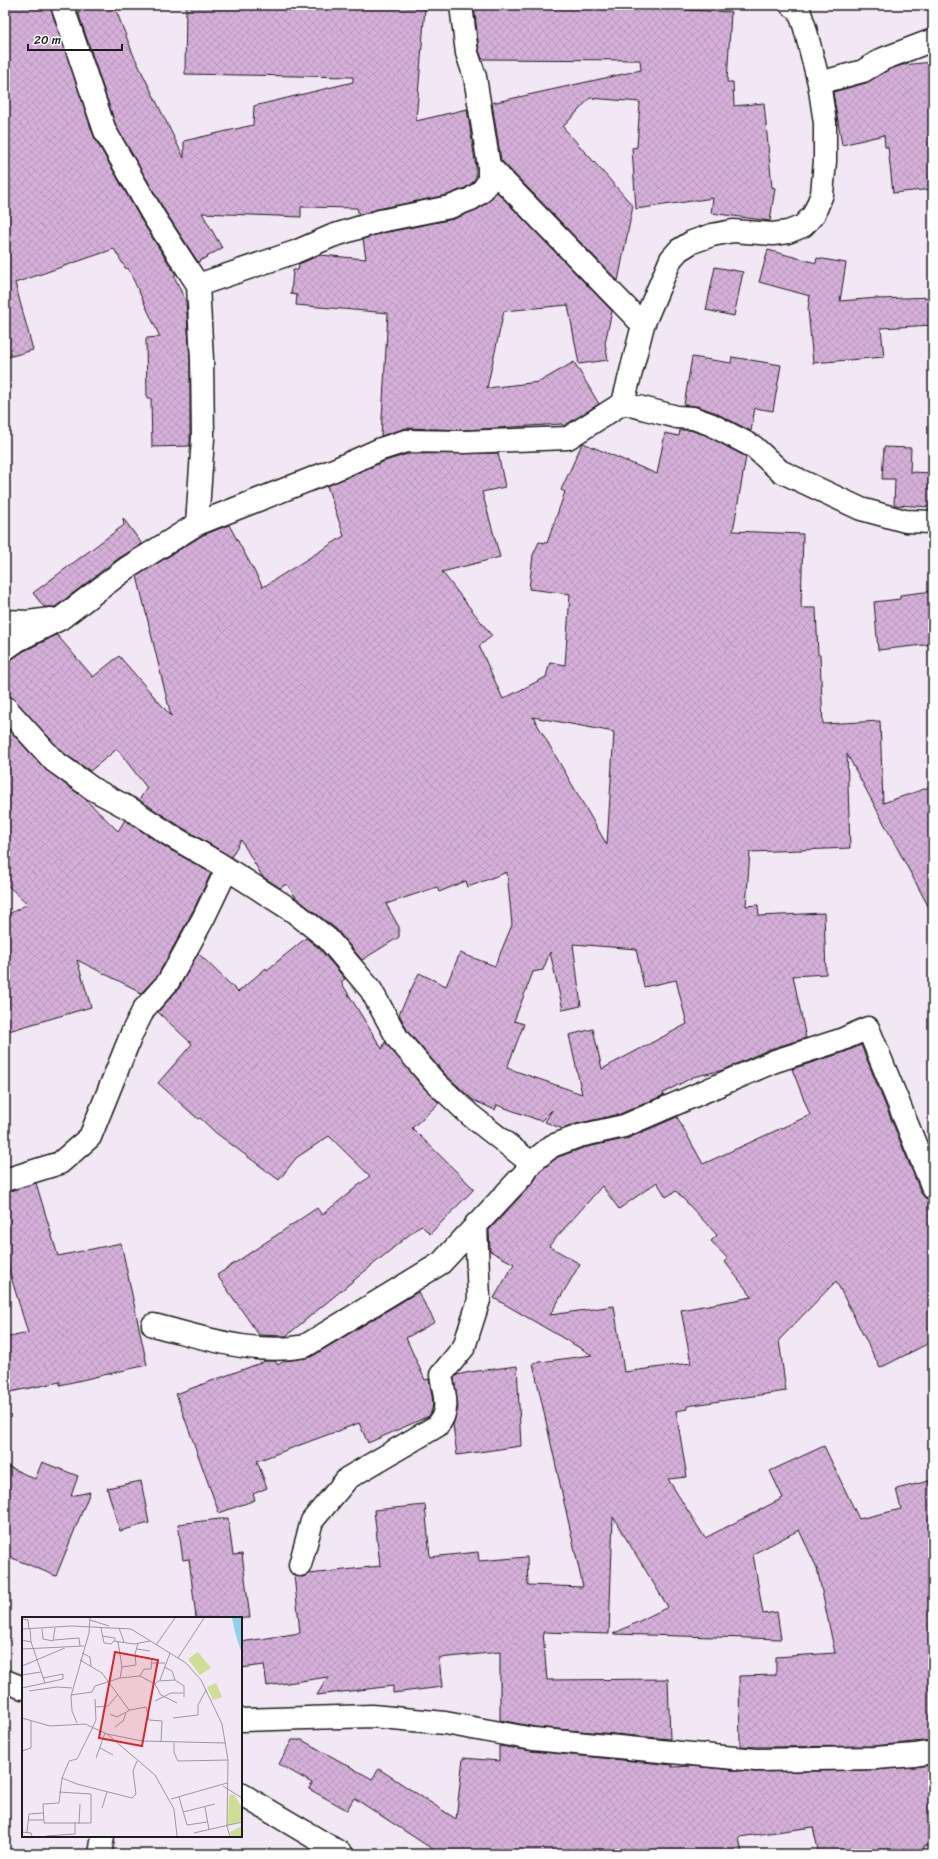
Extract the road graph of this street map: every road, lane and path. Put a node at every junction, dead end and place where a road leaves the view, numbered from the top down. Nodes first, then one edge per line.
1 (62, 5) edge
2 (461, 5) edge
3 (790, 5) edge
4 (933, 40) edge
5 (819, 83) junction
6 (489, 166) junction
7 (198, 285) junction
8 (643, 325) junction
9 (623, 402) junction
10 (933, 522) edge
11 (197, 524) junction
12 (60, 618) junction
13 (5, 621) edge
14 (5, 649) edge
15 (5, 707) edge
16 (227, 869) junction
17 (531, 1163) junction
18 (5, 1180) edge
19 (933, 1188) edge
20 (476, 1224) junction
21 (153, 1325) dead end
22 (300, 1565) dead end
23 (5, 1681) edge
24 (22, 1688) edge
25 (242, 1720) edge
26 (933, 1752) edge
27 (242, 1795) edge
28 (103, 1837) edge
29 (100, 1854) edge
30 (342, 1854) edge

1 - 7 street
2 - 6 street
3 - 5 street
4 - 5 street
5 - 8 street
6 - 7 street
6 - 8 street
7 - 11 street
8 - 9 street
9 - 10 street
9 - 11 street
11 - 12 street
12 - 13 street
12 - 14 street
15 - 16 street
16 - 17 street
16 - 18 street
17 - 19 street
17 - 20 street
20 - 21 street
20 - 22 street
23 - 24 street
25 - 26 street
27 - 30 street
28 - 29 street

